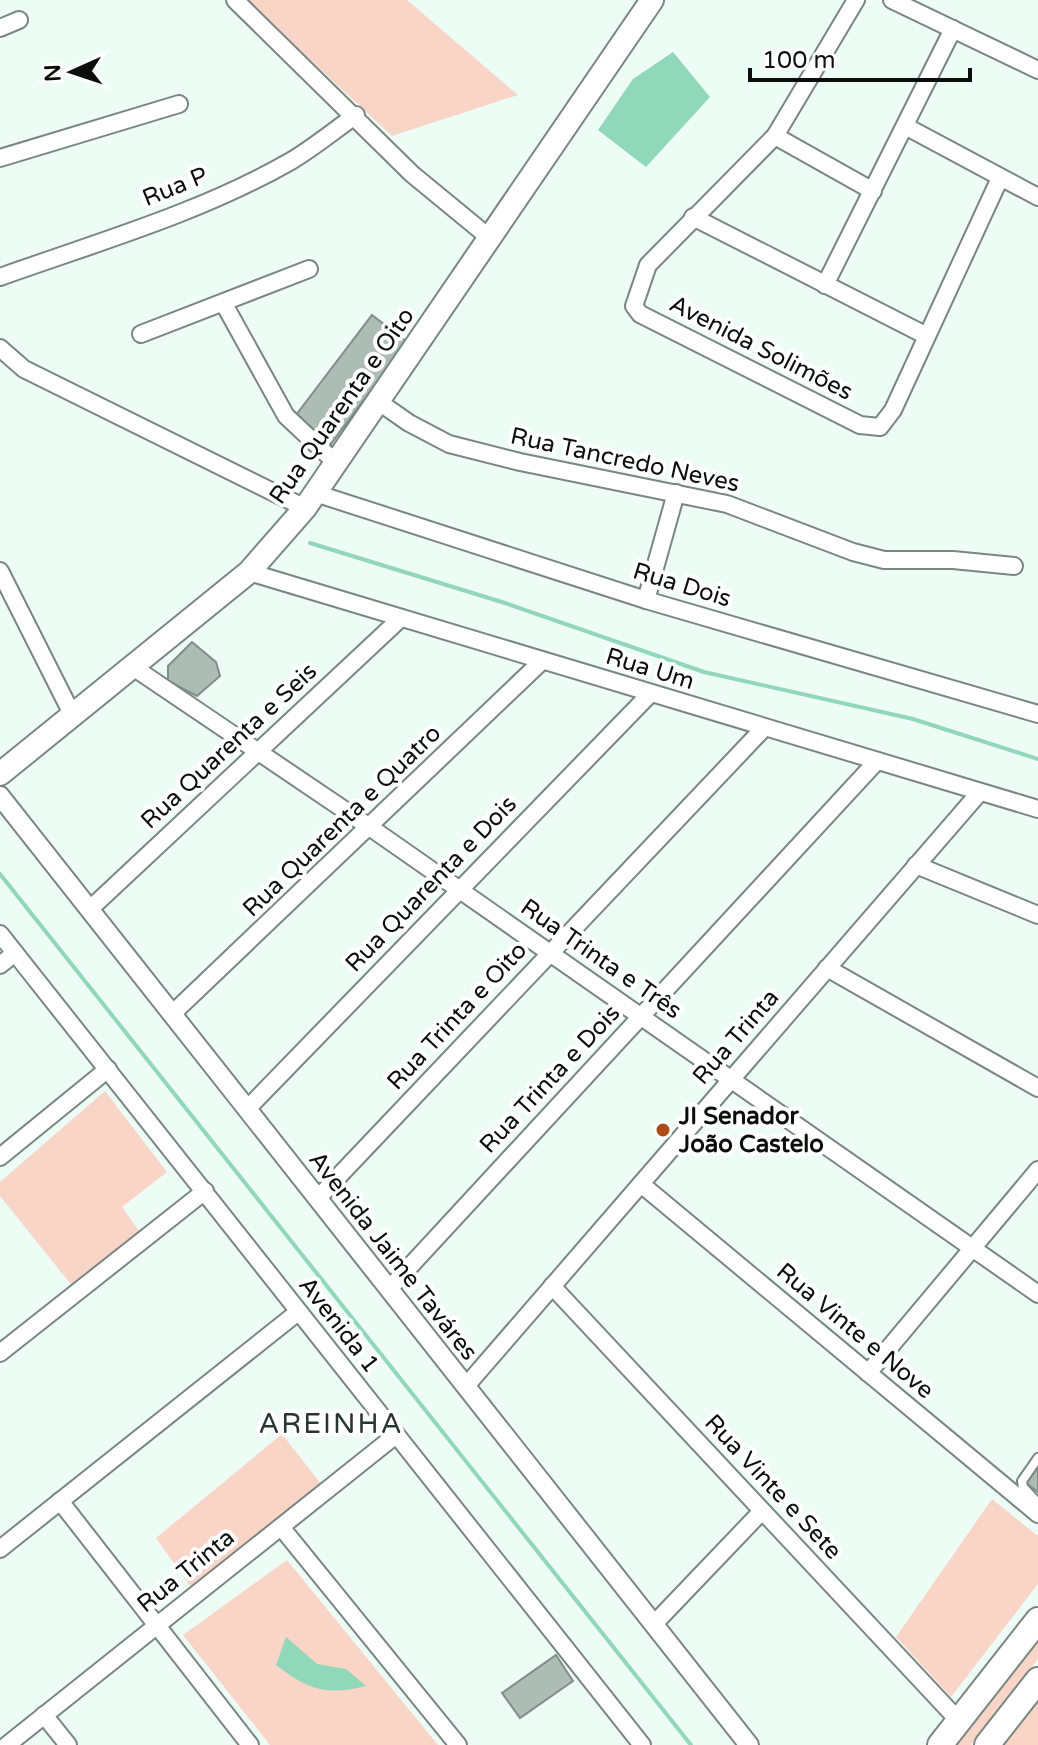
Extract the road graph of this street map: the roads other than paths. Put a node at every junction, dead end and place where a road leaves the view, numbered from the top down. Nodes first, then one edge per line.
1 (235, 0) edge
2 (652, 0) edge
3 (856, 0) edge
4 (892, 0) edge
5 (19, 20) dead end
6 (0, 28) edge
7 (953, 29) junction
8 (1038, 70) edge
9 (179, 104) dead end
10 (356, 115) junction
11 (905, 126) junction
12 (775, 136) junction
13 (0, 158) edge
14 (1000, 178) junction
15 (873, 191) junction
16 (1038, 197) edge
17 (693, 217) junction
18 (491, 239) junction
19 (309, 269) dead end
20 (0, 277) edge
21 (825, 285) junction
22 (224, 304) junction
23 (141, 334) dead end
24 (925, 335) junction
25 (0, 348) edge
26 (376, 400) junction
27 (335, 462) junction
28 (676, 493) junction
29 (310, 501) junction
30 (1014, 566) dead end
31 (0, 571) edge
32 (249, 572) junction
33 (646, 600) junction
34 (401, 618) junction
35 (542, 661) junction
36 (133, 667) junction
37 (650, 694) junction
38 (1038, 714) edge
39 (73, 716) junction
40 (764, 728) junction
41 (259, 751) junction
42 (877, 761) junction
43 (0, 774) edge
44 (980, 792) junction
45 (0, 796) edge
46 (1038, 809) edge
47 (371, 828) junction
48 (916, 865) junction
49 (460, 889) junction
50 (90, 909) junction
51 (1038, 915) edge
52 (0, 934) edge
53 (15, 953) junction
54 (550, 953) junction
55 (0, 965) edge
56 (827, 968) junction
57 (172, 1014) junction
58 (641, 1016) junction
59 (108, 1069) junction
60 (731, 1079) junction
61 (1038, 1088) edge
62 (247, 1109) junction
63 (0, 1157) edge
64 (1038, 1170) edge
65 (641, 1184) junction
66 (205, 1191) junction
67 (318, 1198) junction
68 (974, 1248) junction
69 (552, 1286) junction
70 (389, 1289) junction
71 (1038, 1294) edge
72 (298, 1312) junction
73 (0, 1353) edge
74 (868, 1373) junction
75 (466, 1386) junction
76 (396, 1435) junction
77 (1038, 1458) edge
78 (60, 1501) junction
79 (1038, 1503) edge
80 (762, 1511) junction
81 (1038, 1514) edge
82 (281, 1527) junction
83 (0, 1549) edge
84 (1038, 1620) edge
85 (654, 1624) junction
86 (158, 1625) junction
87 (1038, 1680) edge
88 (44, 1715) junction
89 (959, 1721) junction
90 (7, 1745) edge
91 (68, 1745) edge
92 (250, 1745) edge
93 (458, 1745) edge
94 (642, 1745) edge
95 (749, 1745) edge
96 (940, 1745) edge
97 (987, 1745) edge

1 - 10 street
2 - 18 main road, Rua Quarenta e Oito
3 - 12 street, Avenida Solimões
4 - 7 street
5 - 6 street
7 - 8 street
7 - 11 street
9 - 13 street
10 - 18 street
10 - 20 street, Rua P
11 - 14 street
11 - 15 street
12 - 15 street
12 - 17 street, Avenida Solimões
14 - 16 street
14 - 24 street, Avenida Solimões
15 - 21 street
17 - 21 street
17 - 24 street, Avenida Solimões
18 - 26 main road, Rua Quarenta e Oito
19 - 22 street
21 - 24 street
22 - 23 street
22 - 27 street
25 - 29 street, Rua Dois
26 - 27 main road, Rua Quarenta e Oito
26 - 28 street, Rua Tancredo Neves
27 - 29 main road, Rua Quarenta e Oito
28 - 30 street, Rua Tancredo Neves
28 - 33 street
29 - 32 main road, Rua Quarenta e Oito
29 - 33 street, Rua Dois
31 - 39 street
32 - 34 street, Rua Um
32 - 36 main road, Rua Quarenta e Oito
33 - 38 street, Rua Dois
34 - 35 street, Rua Um
34 - 41 street, Rua Quarenta e Seis
35 - 37 street, Rua Um
35 - 47 street, Rua Quarenta e Quatro
36 - 39 main road, Rua Quarenta e Oito
36 - 41 street, Rua Trinta e Três
37 - 40 street, Rua Um
37 - 49 street, Rua Quarenta e Dois
39 - 43 main road, Rua Quarenta e Oito
40 - 42 street, Rua Um
40 - 54 street, Rua Trinta e Oito
41 - 47 street, Rua Trinta e Três
41 - 50 street, Rua Quarenta e Seis
42 - 44 street, Rua Um
42 - 58 street, Rua Trinta e Dois
44 - 46 street, Rua Um
44 - 48 street, Rua Trinta
45 - 50 street, Avenida Jaime Taváres
47 - 49 street, Rua Trinta e Três
47 - 57 street, Rua Quarenta e Quatro
48 - 51 street
48 - 56 street, Rua Trinta
49 - 54 street, Rua Trinta e Três
49 - 62 street, Rua Quarenta e Dois
50 - 57 street, Avenida Jaime Taváres
52 - 53 street, Avenida 1
53 - 55 street
53 - 59 street, Avenida 1
54 - 58 street, Rua Trinta e Três
54 - 67 street, Rua Trinta e Oito
56 - 60 street, Rua Trinta
56 - 61 street
57 - 62 street, Avenida Jaime Taváres
58 - 60 street, Rua Trinta e Três
58 - 70 street, Rua Trinta e Dois
59 - 63 street
59 - 66 street, Avenida 1
60 - 65 street, Rua Trinta
60 - 68 street, Rua Trinta e Três
62 - 67 street, Avenida Jaime Taváres
64 - 68 street
65 - 69 street, Rua Trinta
65 - 74 street, Rua Vinte e Nove
66 - 72 street, Avenida 1
66 - 73 street
67 - 70 street, Avenida Jaime Taváres
68 - 71 street, Rua Trinta e Três
68 - 74 street
69 - 75 street, Rua Trinta
69 - 80 street, Rua Vinte e Sete
70 - 75 street, Avenida Jaime Taváres
72 - 76 street, Avenida 1
72 - 78 street
74 - 81 street, Rua Vinte e Nove
75 - 85 street, Avenida Jaime Taváres
76 - 82 street, Rua Trinta
76 - 94 street, Avenida 1
77 - 79 lane
78 - 83 street
78 - 86 street
80 - 85 street
80 - 89 street, Rua Vinte e Sete
82 - 86 street, Rua Trinta
82 - 93 street
84 - 89 main road
85 - 95 street, Avenida Jaime Taváres
86 - 88 street, Rua Trinta
86 - 92 street
87 - 97 main road
88 - 90 street, Rua Trinta
88 - 91 street
89 - 96 main road

